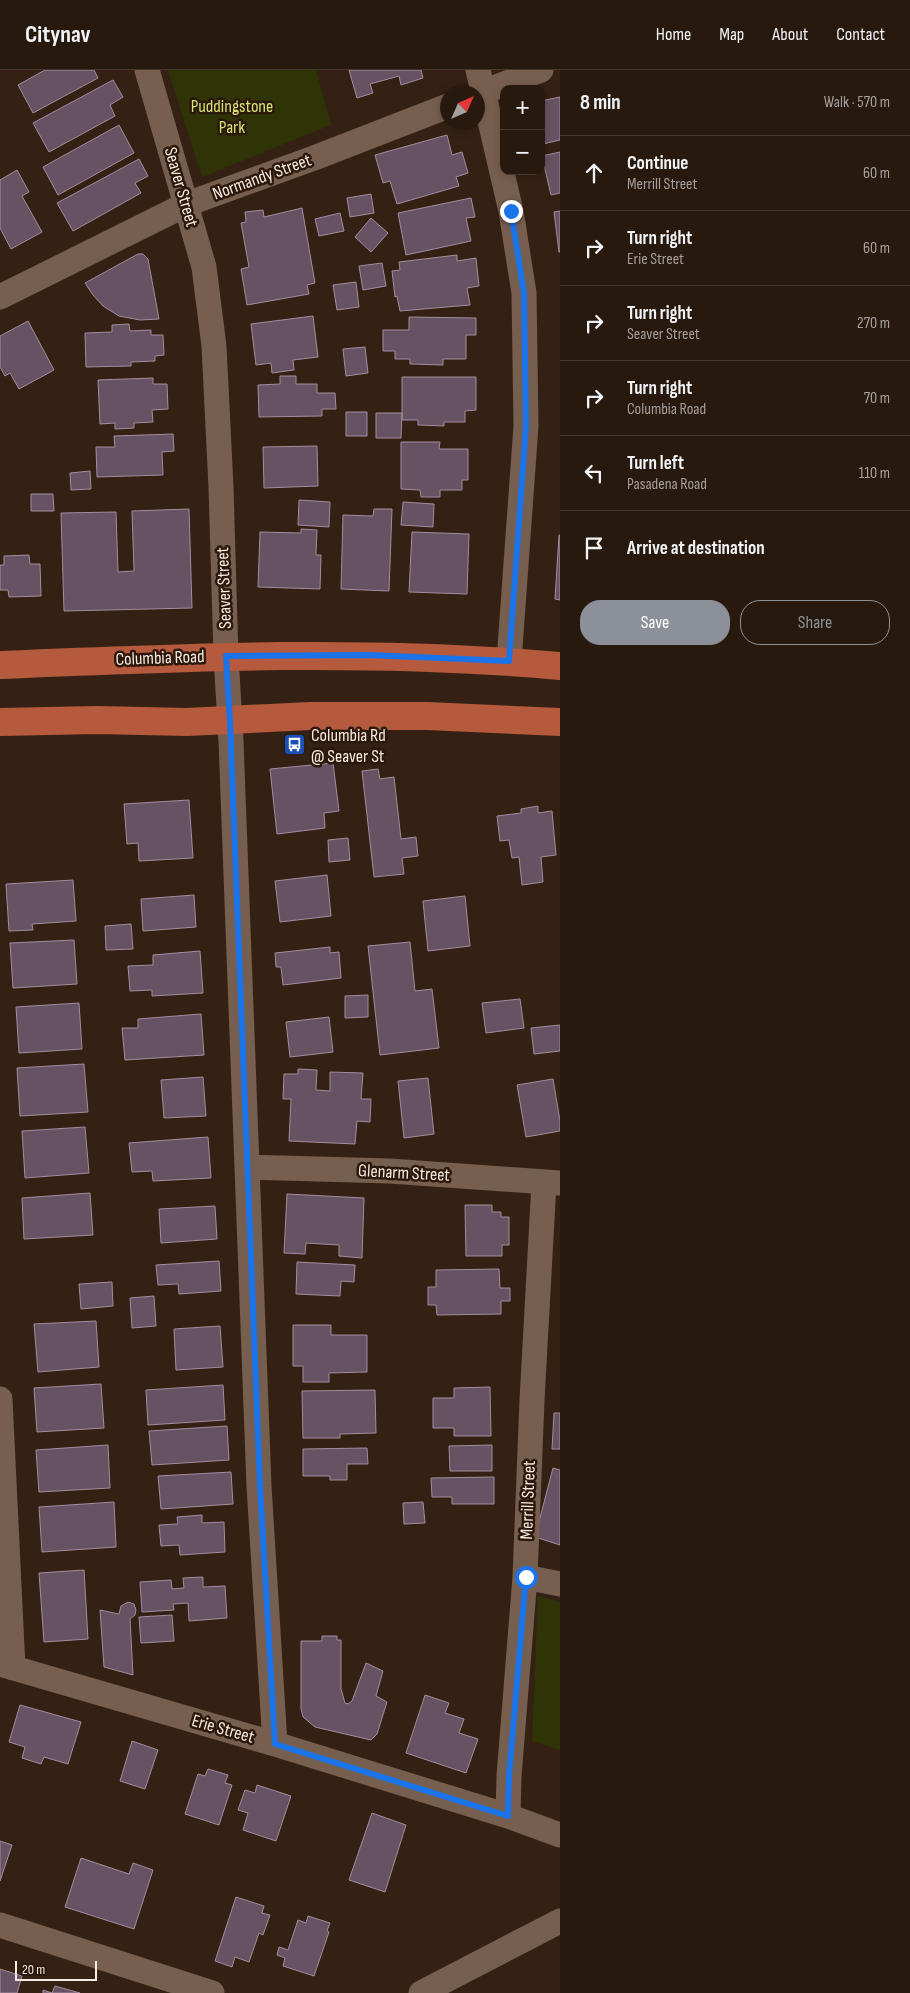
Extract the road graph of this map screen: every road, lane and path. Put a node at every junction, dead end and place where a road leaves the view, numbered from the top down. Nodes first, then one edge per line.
1 (147, 70) edge
2 (541, 70) edge
3 (480, 85) edge
4 (485, 105) edge
5 (440, 109) edge
6 (187, 204) junction
7 (0, 296) edge
8 (226, 656) junction
9 (509, 661) junction
10 (0, 665) edge
11 (560, 666) edge
12 (230, 721) junction
13 (0, 722) edge
14 (560, 722) edge
15 (248, 1167) junction
16 (552, 1183) edge
17 (0, 1400) edge
18 (526, 1577) junction
19 (560, 1584) edge
20 (6, 1666) edge
21 (275, 1744) junction
22 (508, 1816) junction
23 (560, 1835) edge
24 (560, 1921) edge
25 (0, 1925) edge
26 (212, 1993) edge
27 (420, 1993) edge

1 - 6 street, Seaver Street
2 - 3 street
4 - 9 street
5 - 6 street, Normandy Street
6 - 7 street, Normandy Street
6 - 8 street, Seaver Street
8 - 9 main road, Columbia Road
8 - 10 main road, Columbia Road
8 - 12 street, Seaver Street
9 - 11 main road, Columbia Road
12 - 13 main road
12 - 14 main road
12 - 15 street, Seaver Street
15 - 16 street, Glenarm Street
15 - 21 street, Seaver Street
16 - 18 street, Merrill Street
17 - 20 street
18 - 19 street
18 - 22 street, Merrill Street
20 - 21 street, Erie Street
21 - 22 street, Erie Street
22 - 23 street, Erie Street
24 - 27 street
25 - 26 street

